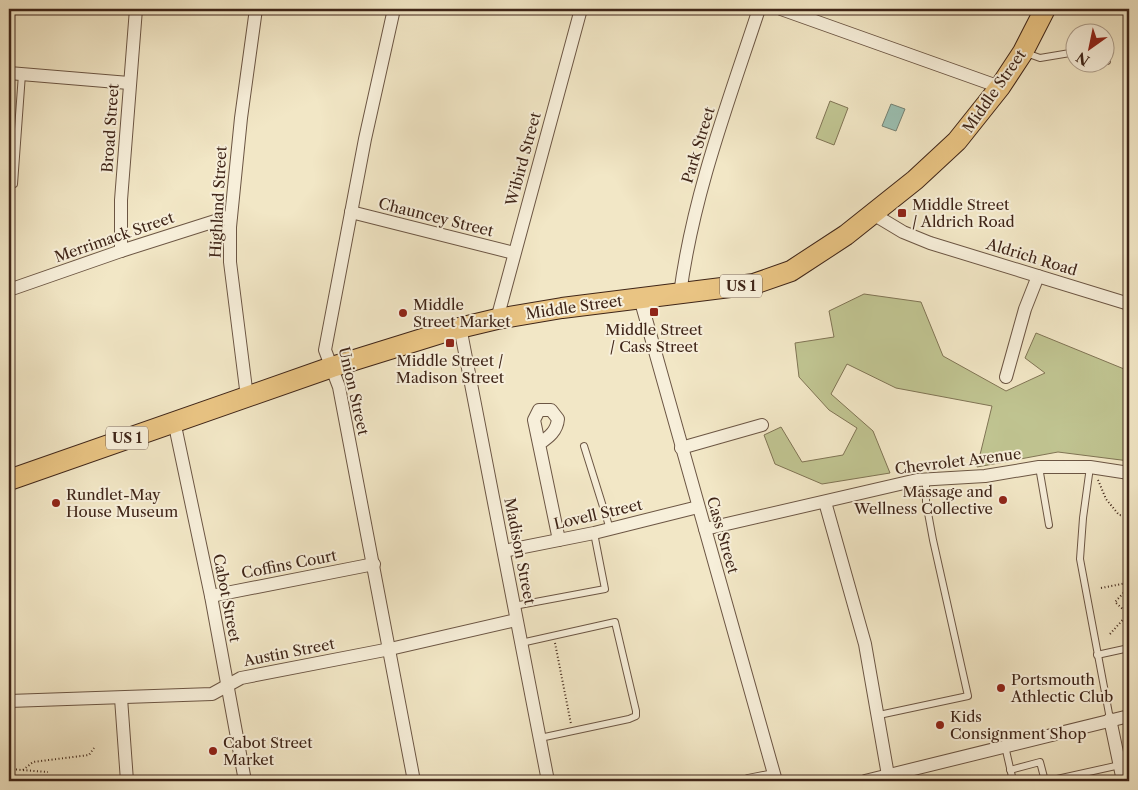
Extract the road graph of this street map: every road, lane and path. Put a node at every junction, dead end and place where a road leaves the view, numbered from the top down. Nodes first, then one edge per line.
1 (136, 9) edge
2 (256, 9) edge
3 (394, 9) edge
4 (581, 9) edge
5 (759, 9) edge
6 (781, 9) edge
7 (1045, 9) edge
8 (1023, 52) junction
9 (1066, 54) edge
10 (9, 73) edge
11 (22, 74) junction
12 (130, 83) junction
13 (1000, 87) junction
14 (14, 184) dead end
15 (351, 212) junction
16 (872, 214) junction
17 (231, 216) junction
18 (121, 251) junction
19 (514, 253) junction
20 (1038, 276) junction
21 (9, 290) edge
22 (680, 294) junction
23 (640, 298) junction
24 (1129, 304) edge
25 (497, 319) junction
26 (460, 327) junction
27 (332, 367) junction
28 (1006, 377) dead end
29 (246, 397) junction
30 (174, 421) junction
31 (762, 425) dead end
32 (539, 444) dead end
33 (584, 446) dead end
34 (681, 448) junction
35 (1039, 467) junction
36 (1090, 467) junction
37 (1129, 473) edge
38 (926, 479) junction
39 (9, 480) edge
40 (1098, 480) dead end
41 (825, 502) junction
42 (698, 508) junction
43 (1129, 516) edge
44 (1049, 525) dead end
45 (610, 529) junction
46 (704, 529) junction
47 (594, 533) junction
48 (559, 540) junction
49 (504, 551) junction
50 (374, 564) junction
51 (1129, 586) edge
52 (1101, 588) dead end
53 (211, 596) junction
54 (514, 606) junction
55 (516, 620) junction
56 (1110, 634) dead end
57 (554, 636) junction
58 (521, 643) junction
59 (1129, 648) edge
60 (390, 649) junction
61 (1097, 655) junction
62 (227, 685) junction
63 (121, 698) junction
64 (9, 701) edge
65 (879, 714) junction
66 (1129, 716) edge
67 (1110, 719) junction
68 (572, 731) junction
69 (540, 738) junction
70 (1004, 745) junction
71 (94, 748) dead end
72 (1123, 760) edge
73 (9, 769) edge
74 (23, 770) junction
75 (1010, 770) junction
76 (48, 772) dead end
77 (775, 778) edge
78 (889, 778) edge
79 (127, 781) edge
80 (245, 781) edge
81 (414, 781) edge
82 (548, 781) edge
83 (748, 781) edge
84 (864, 781) edge
85 (1013, 781) edge
86 (1047, 781) edge
87 (1123, 781) edge

1 - 12 street, Broad Street
2 - 17 street, Highland Street
3 - 15 street, Union Street
4 - 19 street, Wibird Street
5 - 22 street, Park Street
6 - 13 street
7 - 8 main road, Middle Street / US 1
8 - 9 lane
8 - 13 main road, Middle Street / US 1
10 - 11 street
11 - 12 street
11 - 14 lane
12 - 18 street, Broad Street
13 - 16 main road, Middle Street / US 1
15 - 19 street, Chauncey Street
15 - 27 street, Union Street
16 - 20 street, Aldrich Road
16 - 22 main road, Middle Street / US 1
17 - 18 street, Merrimack Street
17 - 29 street, Highland Street
18 - 21 street, Merrimack Street
19 - 25 street, Wibird Street
20 - 24 street, Aldrich Road
20 - 28 street
22 - 23 main road, Middle Street / US 1
23 - 25 main road, Middle Street / US 1
23 - 34 street, Cass Street
25 - 26 main road, Middle Street / US 1
26 - 27 main road, Middle Street / US 1
26 - 49 street, Madison Street
27 - 29 main road, Middle Street / US 1
27 - 50 street, Union Street
29 - 30 main road, Middle Street / US 1
30 - 39 main road, Middle Street / US 1
30 - 53 street, Cabot Street
31 - 34 street
32 - 48 street
33 - 45 lane
34 - 42 street, Cass Street
35 - 36 street, Chevrolet Avenue
35 - 38 street, Chevrolet Avenue
35 - 44 lane
36 - 37 street, Chevrolet Avenue
36 - 61 lane
38 - 41 street, Chevrolet Avenue
38 - 65 lane
40 - 43 path
41 - 46 street, Chevrolet Avenue
41 - 65 street
42 - 45 street, Lovell Street
42 - 46 street, Cass Street
45 - 47 street, Lovell Street
46 - 77 street, Cass Street
47 - 48 street, Lovell Street
47 - 54 lane
48 - 49 street, Lovell Street
49 - 54 street, Madison Street
50 - 53 street, Coffins Court
50 - 60 street, Union Street
51 - 52 path
51 - 56 path
53 - 62 street, Cabot Street
54 - 55 street, Madison Street
55 - 58 street, Madison Street
55 - 60 street, Austin Street
57 - 58 lane
57 - 68 path
57 - 68 lane
58 - 69 street, Madison Street
59 - 61 lane
60 - 62 street, Austin Street
60 - 81 street, Union Street
61 - 67 lane
62 - 63 street, Austin Street
62 - 80 street, Cabot Street
63 - 64 street, Austin Street
63 - 79 street
65 - 78 street
66 - 67 street
67 - 70 street
67 - 72 street
68 - 69 lane
69 - 82 street, Madison Street
70 - 75 lane
70 - 78 street
71 - 74 path
72 - 86 lane
72 - 87 street
73 - 74 path
74 - 76 path
75 - 85 lane
75 - 86 lane
77 - 83 street
78 - 84 street

